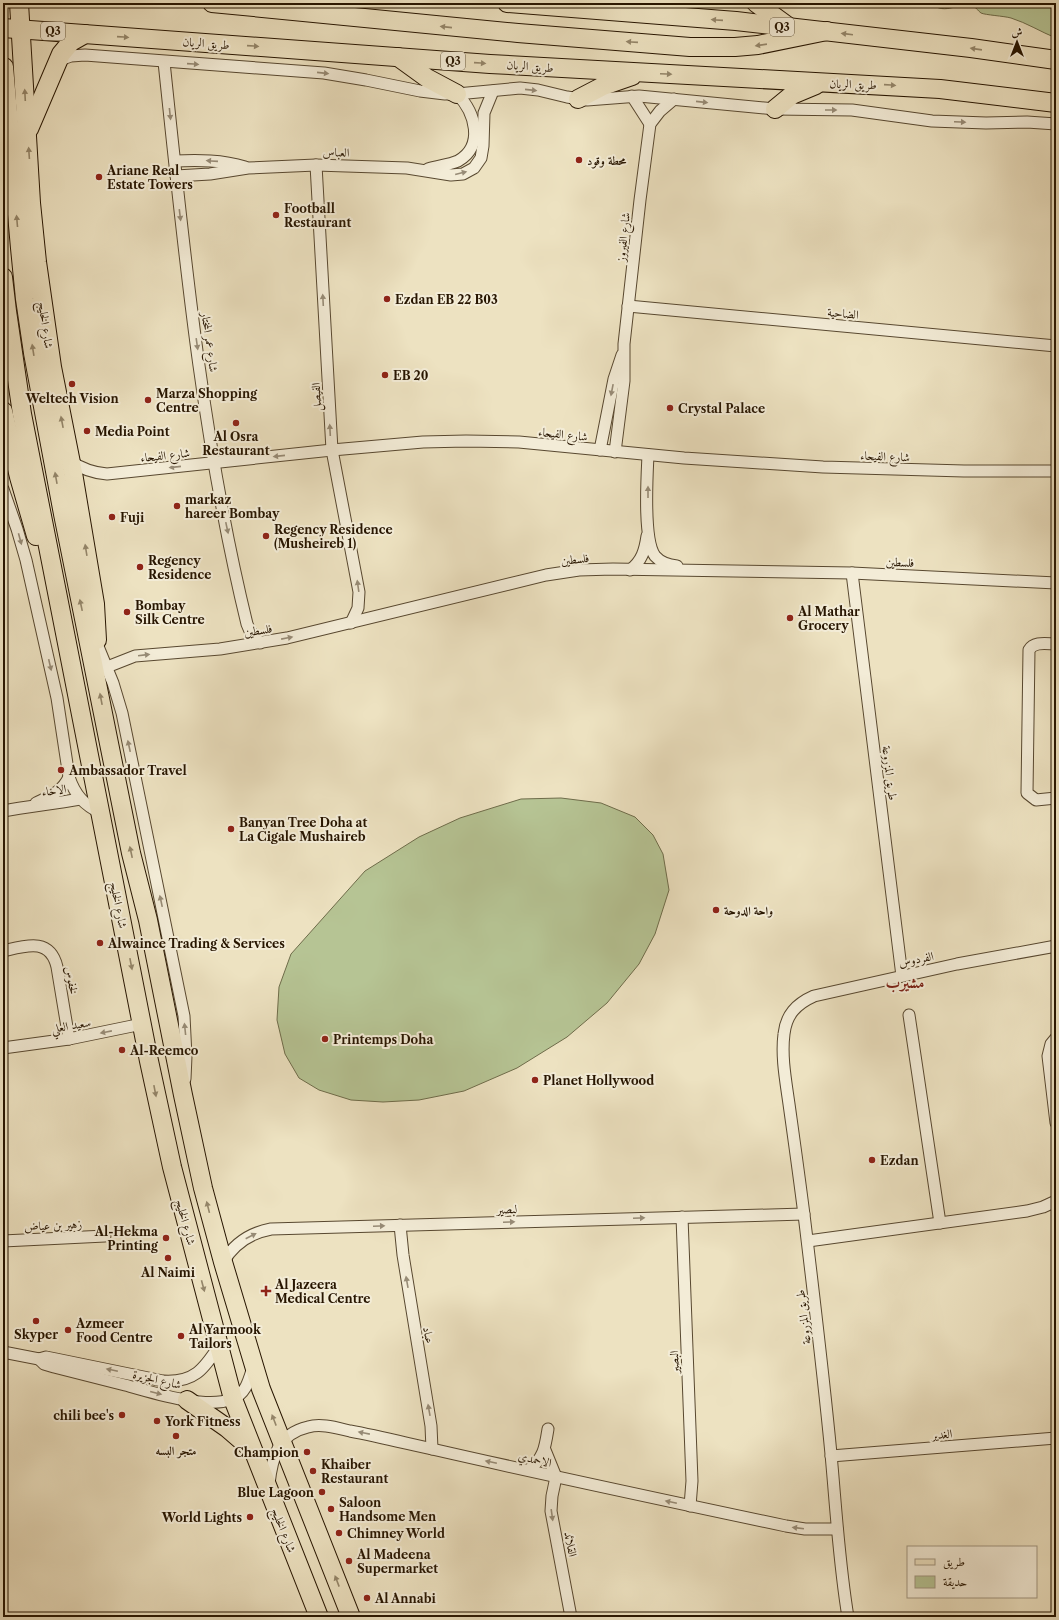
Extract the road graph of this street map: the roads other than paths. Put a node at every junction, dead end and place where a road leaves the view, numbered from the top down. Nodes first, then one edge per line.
1 (19, 3) edge
2 (212, 3) edge
3 (507, 3) edge
4 (756, 3) edge
5 (568, 5) edge
6 (3, 22) edge
7 (789, 27) junction
8 (3, 28) edge
9 (21, 29) junction
10 (827, 31) junction
11 (84, 34) junction
12 (398, 57) junction
13 (1056, 60) edge
14 (57, 61) junction
15 (164, 62) junction
16 (4, 67) dead end
17 (644, 73) junction
18 (823, 83) junction
19 (492, 91) junction
20 (1056, 92) edge
21 (982, 93) junction
22 (457, 94) junction
23 (632, 96) junction
24 (578, 99) junction
25 (674, 99) junction
26 (1056, 103) edge
27 (775, 109) junction
28 (650, 124) junction
29 (1056, 124) edge
30 (28, 134) junction
31 (175, 161) junction
32 (316, 165) junction
33 (248, 168) junction
34 (423, 170) junction
35 (176, 176) junction
36 (3, 277) edge
37 (628, 306) junction
38 (1056, 346) edge
39 (623, 353) junction
40 (3, 411) edge
41 (332, 450) junction
42 (600, 450) junction
43 (615, 452) junction
44 (648, 455) junction
45 (70, 461) junction
46 (214, 462) junction
47 (1056, 471) edge
48 (3, 489) edge
49 (648, 530) junction
50 (54, 570) junction
51 (630, 570) junction
52 (705, 571) junction
53 (852, 573) junction
54 (1056, 583) edge
55 (354, 622) junction
56 (260, 643) junction
57 (1056, 644) edge
58 (101, 669) junction
59 (69, 777) junction
60 (1056, 798) edge
61 (80, 799) junction
62 (32, 805) junction
63 (3, 811) edge
64 (101, 813) junction
65 (1056, 946) edge
66 (3, 951) edge
67 (902, 976) junction
68 (789, 1015) joint
69 (909, 1015) dead end
70 (142, 1024) junction
71 (1056, 1038) edge
72 (69, 1039) junction
73 (3, 1048) edge
74 (1056, 1123) edge
75 (1056, 1201) edge
76 (804, 1214) junction
77 (682, 1217) junction
78 (940, 1223) junction
79 (400, 1225) junction
80 (105, 1236) dead end
81 (3, 1241) edge
82 (808, 1241) junction
83 (223, 1262) junction
84 (219, 1346) junction
85 (3, 1352) edge
86 (39, 1359) junction
87 (254, 1366) junction
88 (233, 1399) junction
89 (187, 1400) junction
90 (548, 1429) dead end
91 (1056, 1438) edge
92 (282, 1441) junction
93 (252, 1449) junction
94 (432, 1449) junction
95 (545, 1450) junction
96 (831, 1456) junction
97 (529, 1470) junction
98 (556, 1477) junction
99 (268, 1491) junction
100 (690, 1506) junction
101 (837, 1529) junction
102 (319, 1617) edge
103 (351, 1617) edge
104 (571, 1617) edge
105 (848, 1617) edge

1 - 9 main road, شارع الخليج
10 -> 2 main road
3 - 5 main road, Q3
4 - 7 main road
7 -> 5 main road, Q3
6 - 9 main road
7 - 10 main road, Q3
8 - 9 main road, طريق الريان / Q3
9 - 11 main road, طريق الريان / Q3
30 -> 9 main road, شارع الخليج
13 -> 10 main road, Q3
11 -> 12 main road, طريق الريان / Q3
11 - 14 main road
12 -> 17 main road, طريق الريان / Q3
12 - 22 main road
14 - 15 street, طريق الريان
14 - 30 main road
15 -> 22 street, طريق الريان
15 -> 31 street, شارع عمر المختار
58 -> 16 main road, شارع الخليج
17 -> 18 main road, طريق الريان / Q3
17 - 24 main road
18 -> 21 main road, طريق الريان / Q3
18 - 27 main road
19 - 22 street, طريق الريان
19 -> 24 street, طريق الريان
34 -> 19 street, العباس
20 - 21 main road
21 - 26 main road, طريق الريان / Q3
22 - 34 street, العباس
23 - 24 street, طريق الريان
23 - 25 street, طريق الريان
23 - 28 street
25 -> 27 street, طريق الريان
25 - 28 street
27 -> 29 street, طريق الريان
28 - 37 street, شارع الفيروز
45 -> 30 main road, شارع الخليج
33 -> 31 street, العباس
31 - 35 street, شارع عمر المختار
32 - 33 street, العباس
32 - 34 street, العباس
41 -> 32 street, الفيصل
33 - 35 street, العباس
35 -> 46 street, شارع عمر المختار
36 - 50 main road, شارع الخليج
37 - 38 street, الضاحية
37 - 39 street, شارع الفيروز
39 -> 42 street, شارع الفيروز
39 - 43 street, شارع الفيروز
40 - 50 main road, شارع الخليج
41 - 42 street, شارع الفيحاء
41 -> 46 street, شارع الفيحاء
55 -> 41 street, الفيصل
42 - 43 street, شارع الفيحاء
43 - 44 street, شارع الفيحاء
44 - 47 street, شارع الفيحاء
49 -> 44 street
46 -> 45 street, شارع الفيحاء
58 -> 45 main road, شارع الخليج
46 -> 56 street, شارع عمر المختار
48 -> 59 street
49 - 51 street
49 - 52 street
50 - 64 main road, شارع الخليج
51 - 52 street, فلسطين
51 - 55 street, فلسطين
52 - 53 street, فلسطين
53 - 54 street, فلسطين
53 - 67 street, طريق المزروعة
56 -> 55 street, فلسطين
58 -> 56 street, فلسطين
57 - 60 street
83 -> 58 main road, شارع الخليج
59 - 61 street
59 - 62 street, الاخاء
61 - 62 street, الاخاء
61 - 64 street
62 - 63 street, الاخاء
64 -> 70 main road, شارع الخليج
65 - 67 street, الفردوس
66 - 72 street, لخفوس
67 - 68 street, الفردوس
68 - 76 street, طريق المزروعة
69 - 78 street
70 -> 72 street, سعيد العلي
70 -> 84 main road, شارع الخليج
71 - 74 street
72 - 73 street, سعيد العلي
75 - 78 street
76 - 77 street, لبصير
76 - 82 street, طريق المزروعة
79 -> 77 street, لبصير
77 - 100 street, البصير
78 - 82 street
83 -> 79 street, لبصير
94 -> 79 street, عباد
80 - 81 street, زهير بن عياض
82 - 96 street, طريق المزروعة
83 - 87 main road, شارع الخليج
84 -> 86 street, شارع الجزيرة
84 - 88 main road, شارع الخليج
85 - 86 street, شارع الجزيرة
86 -> 89 street, شارع الجزيرة
87 - 88 street
92 -> 87 main road, شارع الخليج
88 - 89 street, شارع الجزيرة
88 - 93 main road, شارع الخليج
89 - 93 main road
90 - 95 street
91 - 96 street, الغدير
94 -> 92 street, الاحمدي
92 - 99 street, الاحمدي
103 -> 92 main road, شارع الخليج
93 - 99 main road, شارع الخليج
97 -> 94 street, الاحمدي
95 - 97 street
95 - 98 street
96 - 101 street, طريق المزروعة
97 - 98 street, الاحمدي
100 -> 98 street, الاحمدي
98 -> 104 street, القلائد
99 - 102 main road, شارع الخليج
101 -> 100 street, الاحمدي
101 - 105 street, طريق المزروعة

